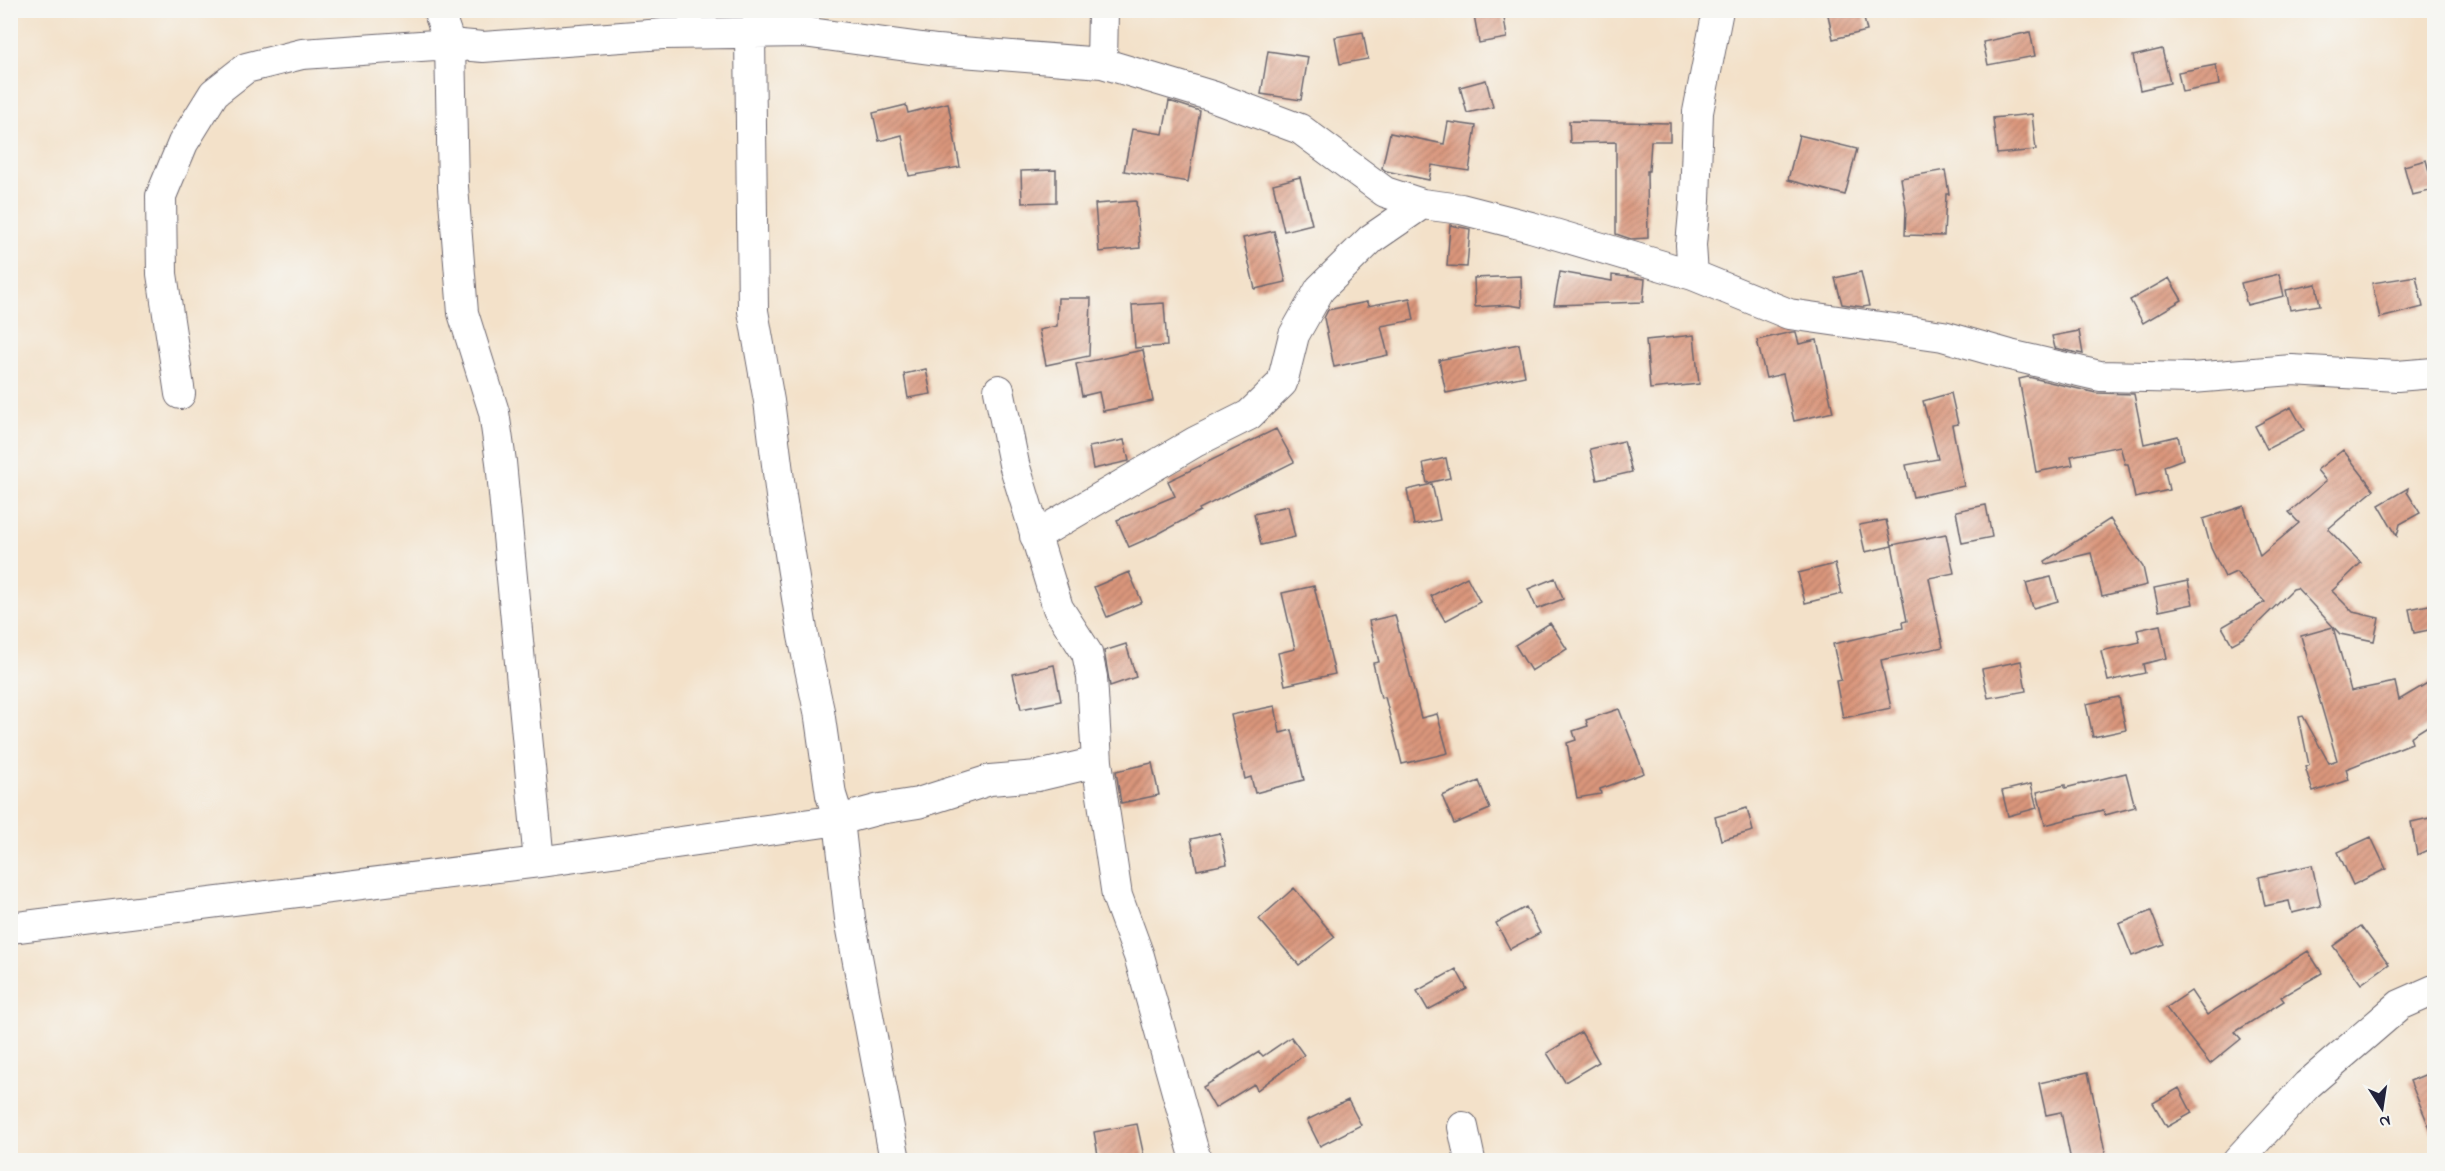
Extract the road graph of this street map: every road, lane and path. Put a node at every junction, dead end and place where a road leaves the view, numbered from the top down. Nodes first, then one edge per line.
1 (438, 10) edge
2 (1104, 10) edge
3 (1718, 10) edge
4 (750, 33) junction
5 (450, 44) junction
6 (1102, 63) junction
7 (1422, 204) junction
8 (1694, 275) junction
9 (2434, 373) edge
10 (999, 390) dead end
11 (180, 394) dead end
12 (1035, 536) junction
13 (1097, 762) junction
14 (839, 820) junction
15 (539, 862) junction
16 (10, 928) edge
17 (2434, 990) edge
18 (1463, 1127) dead end
19 (895, 1161) edge
20 (1196, 1161) edge
21 (1470, 1161) edge
22 (2238, 1161) edge

1 - 5 street
2 - 6 street
3 - 8 street
4 - 5 street
4 - 6 street
4 - 14 street
5 - 11 street
5 - 15 street
6 - 7 street
7 - 8 street
7 - 12 street
8 - 9 street
10 - 12 street
12 - 13 street
13 - 14 street
13 - 20 street
14 - 15 street
14 - 19 street
15 - 16 street
17 - 22 street
18 - 21 street

